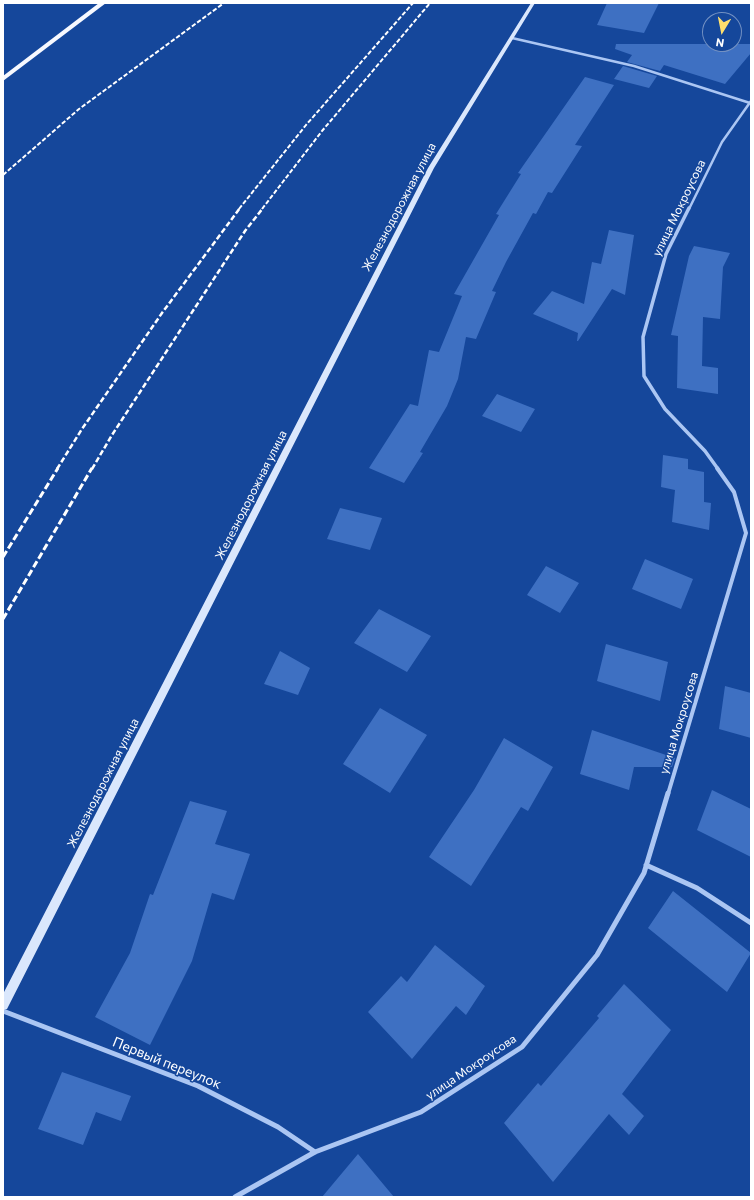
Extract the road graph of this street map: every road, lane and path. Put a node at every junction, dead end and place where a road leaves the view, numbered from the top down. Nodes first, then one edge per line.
1 (103, 3) edge
2 (534, 3) edge
3 (512, 38) junction
4 (3, 79) edge
5 (750, 102) edge
6 (745, 528) junction
7 (751, 530) edge
8 (646, 866) junction
9 (751, 923) edge
10 (3, 1005) edge
11 (3, 1011) edge
12 (315, 1152) junction
13 (235, 1197) edge

1 - 4 main road
2 - 3 street, Железнодорожная улица
3 - 5 street
3 - 10 street, Железнодорожная улица
5 - 6 street, улица Мокроусова
6 - 7 street
6 - 8 street, улица Мокроусова
8 - 9 street
8 - 12 street, улица Мокроусова
11 - 12 street, Первый переулок
12 - 13 street, улица Мокроусова

